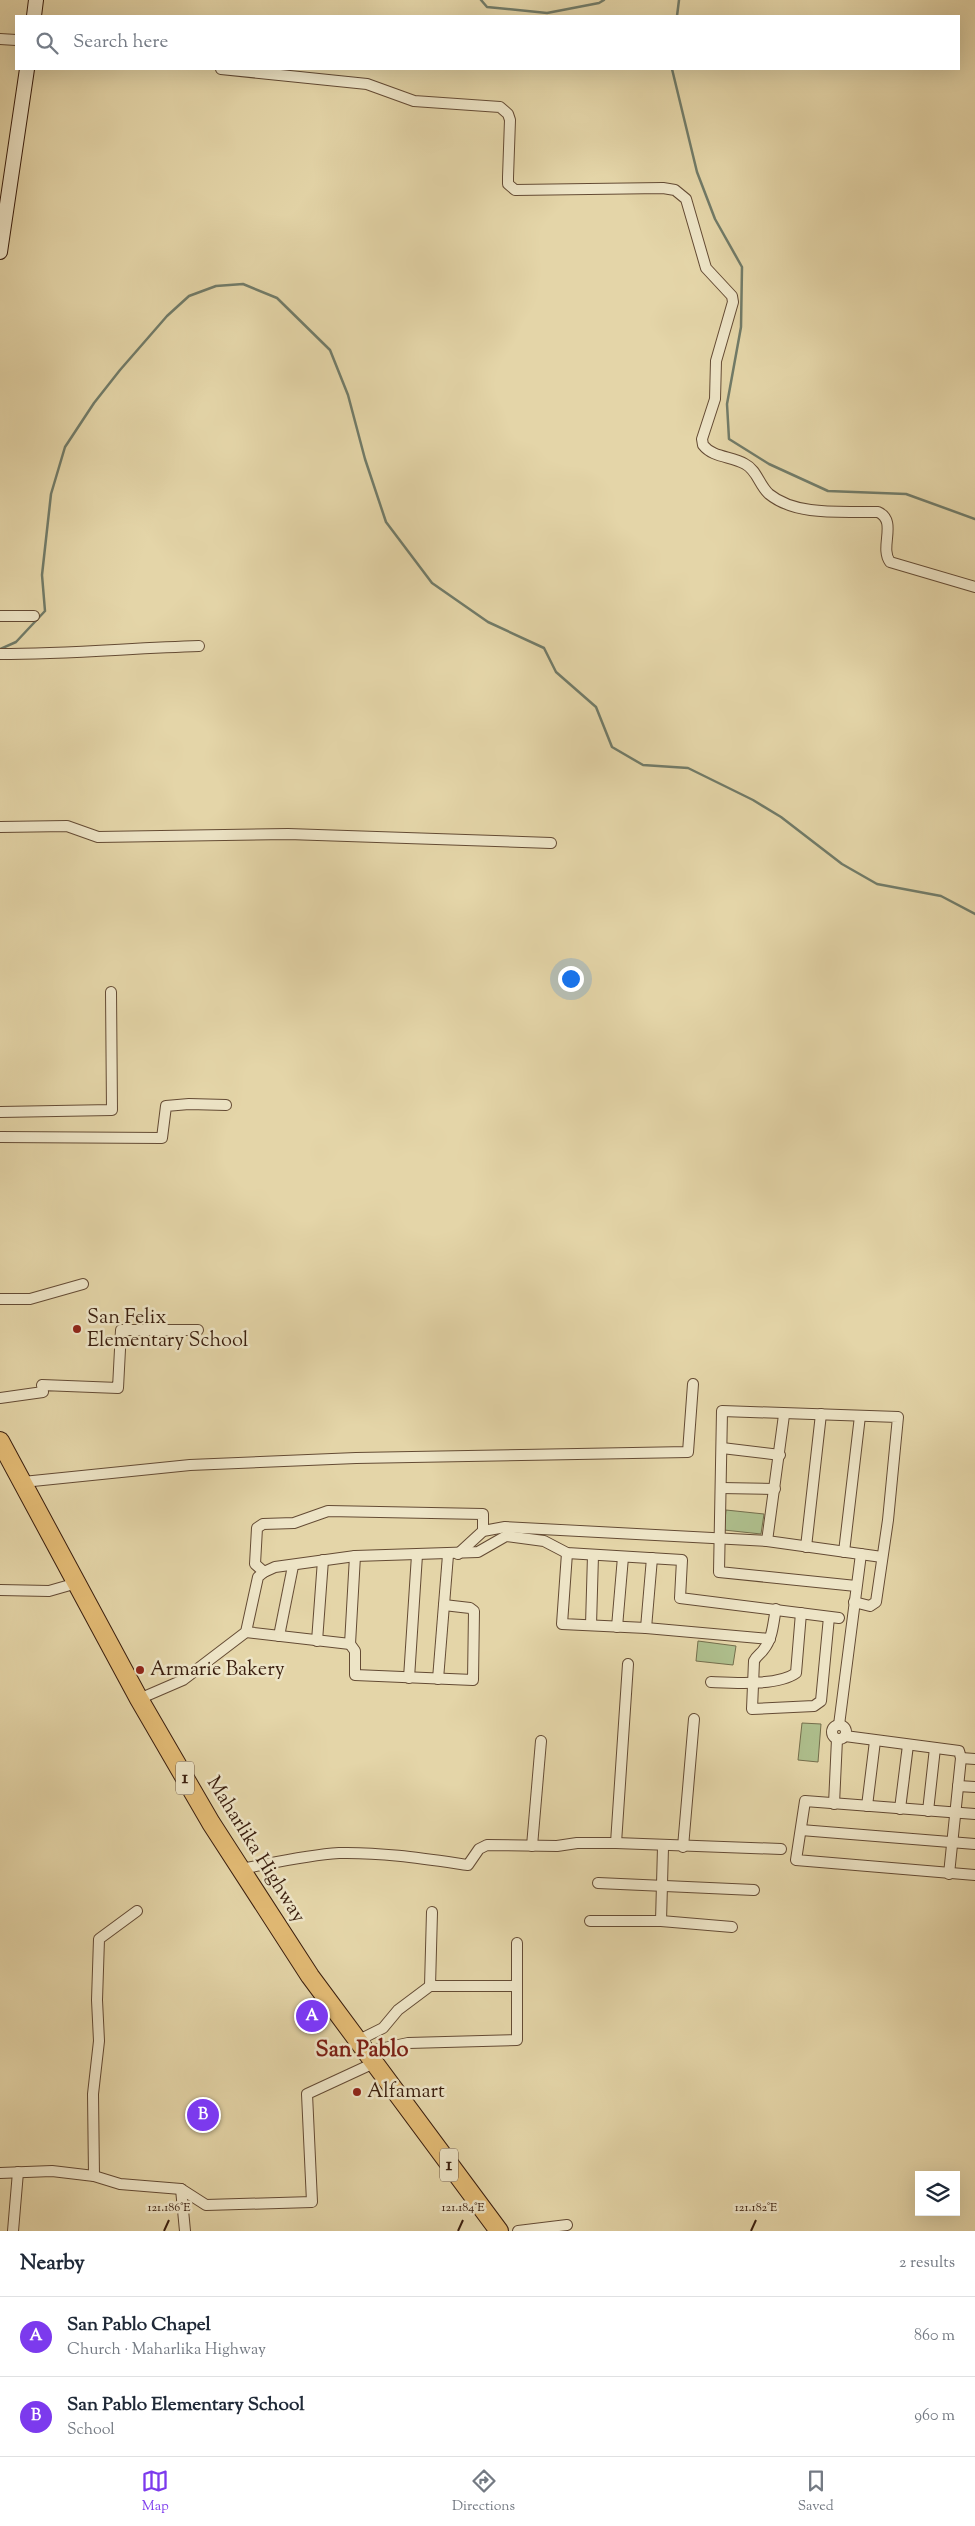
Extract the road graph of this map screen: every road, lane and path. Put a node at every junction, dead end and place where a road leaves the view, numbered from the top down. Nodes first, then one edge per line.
1 (36, 0) edge
2 (34, 15) edge
3 (0, 39) edge
4 (15, 40) edge
5 (27, 70) edge
6 (231, 70) edge
7 (0, 252) edge
8 (975, 587) edge
9 (0, 616) edge
10 (34, 616) dead end
11 (199, 646) dead end
12 (0, 654) edge
13 (0, 827) edge
14 (551, 843) dead end
15 (112, 992) dead end
16 (226, 1105) dead end
17 (0, 1112) edge
18 (0, 1137) edge
19 (83, 1284) dead end
20 (0, 1299) edge
21 (198, 1330) dead end
22 (693, 1384) dead end
23 (0, 1398) edge
24 (784, 1414) junction
25 (822, 1414) junction
26 (860, 1416) junction
27 (0, 1441) edge
28 (722, 1448) junction
29 (780, 1454) junction
30 (23, 1482) junction
31 (721, 1488) junction
32 (775, 1489) junction
33 (484, 1532) junction
34 (721, 1539) junction
35 (767, 1541) junction
36 (806, 1547) junction
37 (844, 1552) junction
38 (567, 1553) junction
39 (453, 1554) junction
40 (861, 1554) junction
41 (417, 1555) junction
42 (593, 1555) junction
43 (355, 1556) junction
44 (623, 1557) junction
45 (882, 1557) junction
46 (652, 1558) junction
47 (323, 1560) junction
48 (293, 1566) junction
49 (264, 1572) junction
50 (77, 1583) junction
51 (856, 1586) junction
52 (0, 1590) edge
53 (854, 1602) junction
54 (444, 1605) junction
55 (776, 1609) junction
56 (801, 1613) junction
57 (590, 1626) junction
58 (618, 1627) junction
59 (646, 1628) junction
60 (246, 1632) junction
61 (279, 1636) junction
62 (770, 1639) junction
63 (317, 1641) junction
64 (350, 1644) junction
65 (628, 1664) dead end
66 (409, 1678) junction
67 (438, 1679) junction
68 (711, 1682) dead end
69 (754, 1682) junction
70 (139, 1699) junction
71 (694, 1719) dead end
72 (841, 1738) junction
73 (541, 1740) dead end
74 (875, 1741) junction
75 (908, 1745) junction
76 (935, 1748) junction
77 (961, 1758) junction
78 (975, 1759) edge
79 (958, 1786) junction
80 (975, 1787) edge
81 (834, 1804) junction
82 (867, 1806) junction
83 (900, 1809) junction
84 (928, 1811) junction
85 (956, 1813) junction
86 (975, 1814) edge
87 (801, 1830) junction
88 (616, 1843) junction
89 (953, 1843) junction
90 (975, 1844) edge
91 (532, 1846) junction
92 (663, 1847) junction
93 (684, 1847) junction
94 (781, 1850) dead end
95 (241, 1870) junction
96 (949, 1874) junction
97 (975, 1875) edge
98 (598, 1883) dead end
99 (662, 1886) junction
100 (754, 1890) dead end
101 (137, 1911) dead end
102 (432, 1912) dead end
103 (590, 1921) dead end
104 (661, 1921) junction
105 (732, 1927) dead end
106 (517, 1943) dead end
107 (430, 1986) junction
108 (516, 1986) junction
109 (365, 2052) junction
110 (18, 2172) junction
111 (0, 2173) edge
112 (94, 2176) junction
113 (181, 2189) junction
114 (567, 2225) dead end
115 (13, 2231) edge
116 (185, 2231) edge
117 (499, 2231) edge
118 (518, 2231) edge

1 - 2 street
3 - 4 street
5 - 7 street
6 - 8 street
9 - 10 street
11 - 12 street
13 - 14 street
15 - 17 street
16 - 18 street
19 - 20 street
21 - 23 street
22 - 30 street
24 - 25 street
24 - 28 street
24 - 29 street
25 - 26 street
25 - 36 street
26 - 37 street
26 - 45 street
27 - 30 highway, Maharlika Highway / 1
28 - 29 street
28 - 31 street
29 - 32 street
30 - 50 highway, Maharlika Highway / 1
31 - 32 street
31 - 34 street
32 - 35 street
33 - 34 street
33 - 39 street
33 - 49 street
34 - 35 street
34 - 51 street
35 - 36 street
36 - 37 street
37 - 40 street
38 - 39 street
38 - 42 street
38 - 57 street
39 - 41 street
39 - 54 street
40 - 45 street
40 - 51 street
41 - 43 street
41 - 66 street
42 - 44 street
42 - 57 street
43 - 47 street
43 - 64 street
44 - 46 street
44 - 58 street
45 - 53 street
46 - 55 street
46 - 59 street
47 - 48 street
47 - 63 street
48 - 49 street
48 - 61 street
49 - 60 street
50 - 52 street
50 - 70 highway, Maharlika Highway / 1
51 - 53 street
53 - 72 street
54 - 67 street
54 - 67 street
55 - 56 street
55 - 62 street
56 - 69 street
56 - 69 street
57 - 58 street
58 - 59 street
59 - 62 street
60 - 61 street
60 - 70 street
61 - 63 street
62 - 69 street
63 - 64 street
64 - 66 street
65 - 88 street
66 - 67 street
68 - 69 street
70 - 95 highway, Maharlika Highway / 1
71 - 93 street
72 - 74 street
72 - 81 street
73 - 91 street
74 - 75 street
74 - 82 street
75 - 76 street
75 - 83 street
76 - 77 street
76 - 84 street
77 - 78 street
77 - 79 street
79 - 80 street
79 - 85 street
81 - 82 street
81 - 87 street
82 - 83 street
83 - 84 street
84 - 85 street
85 - 86 street
85 - 89 street
87 - 89 street
87 - 96 street
88 - 91 street
88 - 92 street
89 - 90 street
89 - 96 street
91 - 95 street
92 - 93 street
92 - 99 street
93 - 94 street
95 - 109 highway, Maharlika Highway / 1
96 - 97 street
98 - 99 street
99 - 100 street
99 - 104 street
101 - 112 street
102 - 107 street
103 - 104 street
104 - 105 street
106 - 108 street
107 - 108 street
107 - 109 street
108 - 109 street
109 - 113 street
109 - 117 highway, Maharlika Highway / 1
110 - 111 street
110 - 112 street
110 - 115 street
112 - 113 street
113 - 116 street
114 - 118 street

